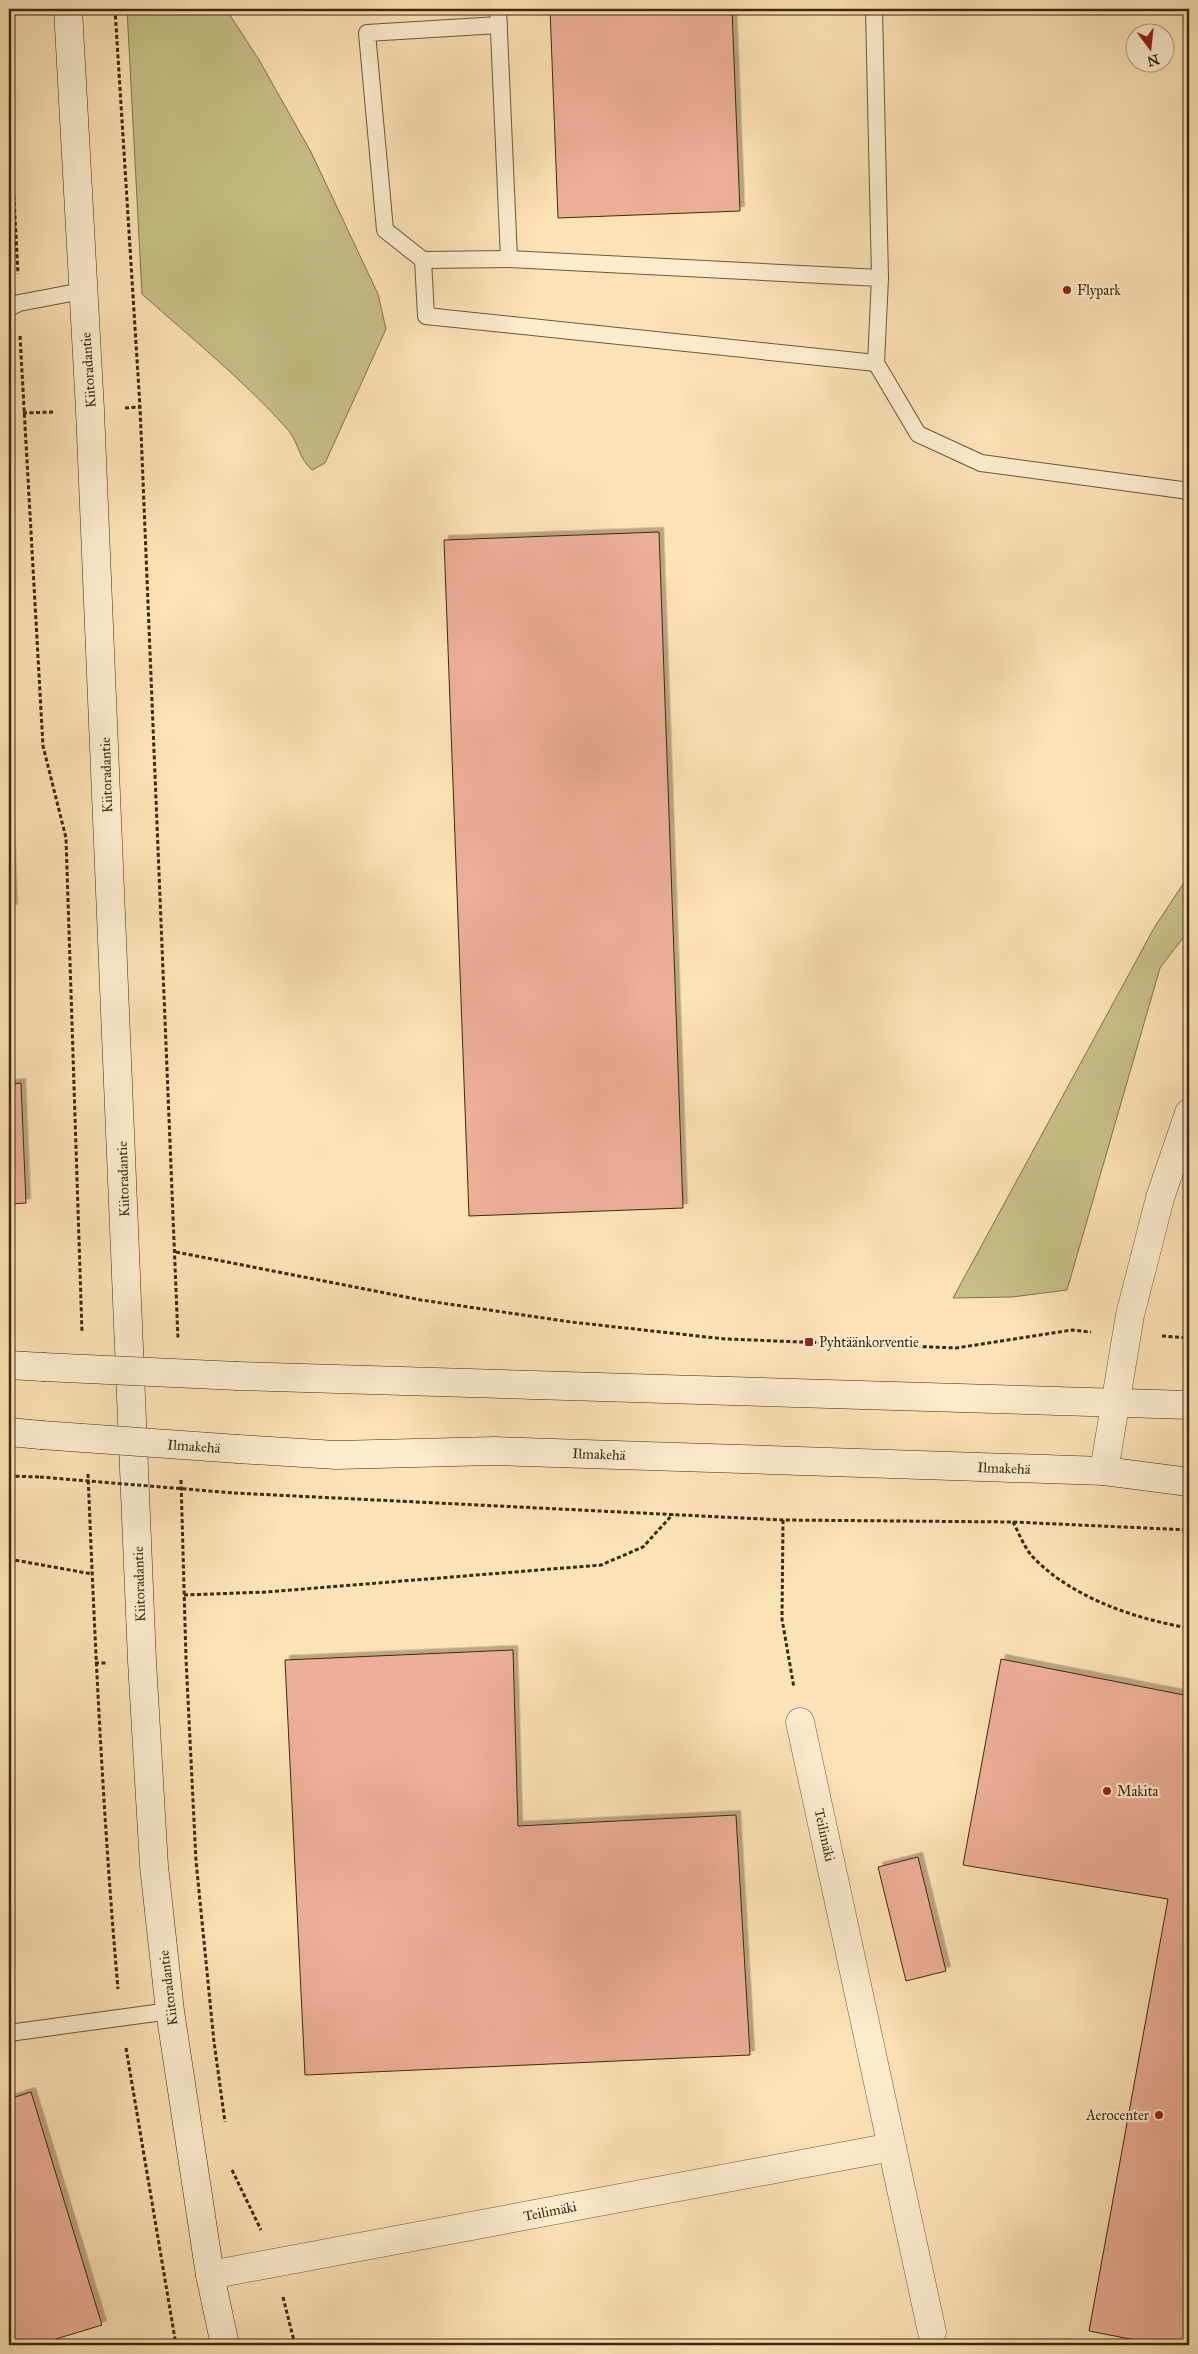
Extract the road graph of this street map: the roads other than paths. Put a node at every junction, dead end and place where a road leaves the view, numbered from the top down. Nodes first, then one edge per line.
1 (68, 9) edge
2 (498, 9) edge
3 (874, 9) edge
4 (498, 25) junction
5 (509, 259) junction
6 (423, 260) junction
7 (880, 278) junction
8 (82, 291) junction
9 (14, 306) edge
10 (876, 363) junction
11 (1189, 492) edge
12 (1189, 1112) edge
13 (9, 1365) edge
14 (1115, 1401) junction
15 (1189, 1405) edge
16 (9, 1432) edge
17 (1104, 1471) junction
18 (1189, 1482) edge
19 (800, 1722) road end
20 (170, 2011) junction
21 (9, 2033) edge
22 (892, 2147) junction
23 (210, 2275) junction
24 (932, 2332) dead end
25 (225, 2345) edge

1 - 8 main road, Kiitoradantie
2 - 4 lane
3 - 7 lane
4 - 5 lane
4 - 6 lane
5 - 6 lane
5 - 7 lane
6 - 10 lane
7 - 10 lane
8 - 9 lane
8 - 20 main road, Kiitoradantie
10 - 11 lane
12 - 14 main road
13 - 14 main road, bridge
14 - 15 main road
14 - 17 main road
16 - 17 main road, Ilmakehä, bridge
17 - 18 main road, Ilmakehä
19 - 22 main road, Teilimäki
20 - 21 lane
20 - 23 main road, Kiitoradantie
22 - 23 main road, Teilimäki
22 - 24 main road, Teilimäki
23 - 25 main road, Kiitoradantie

